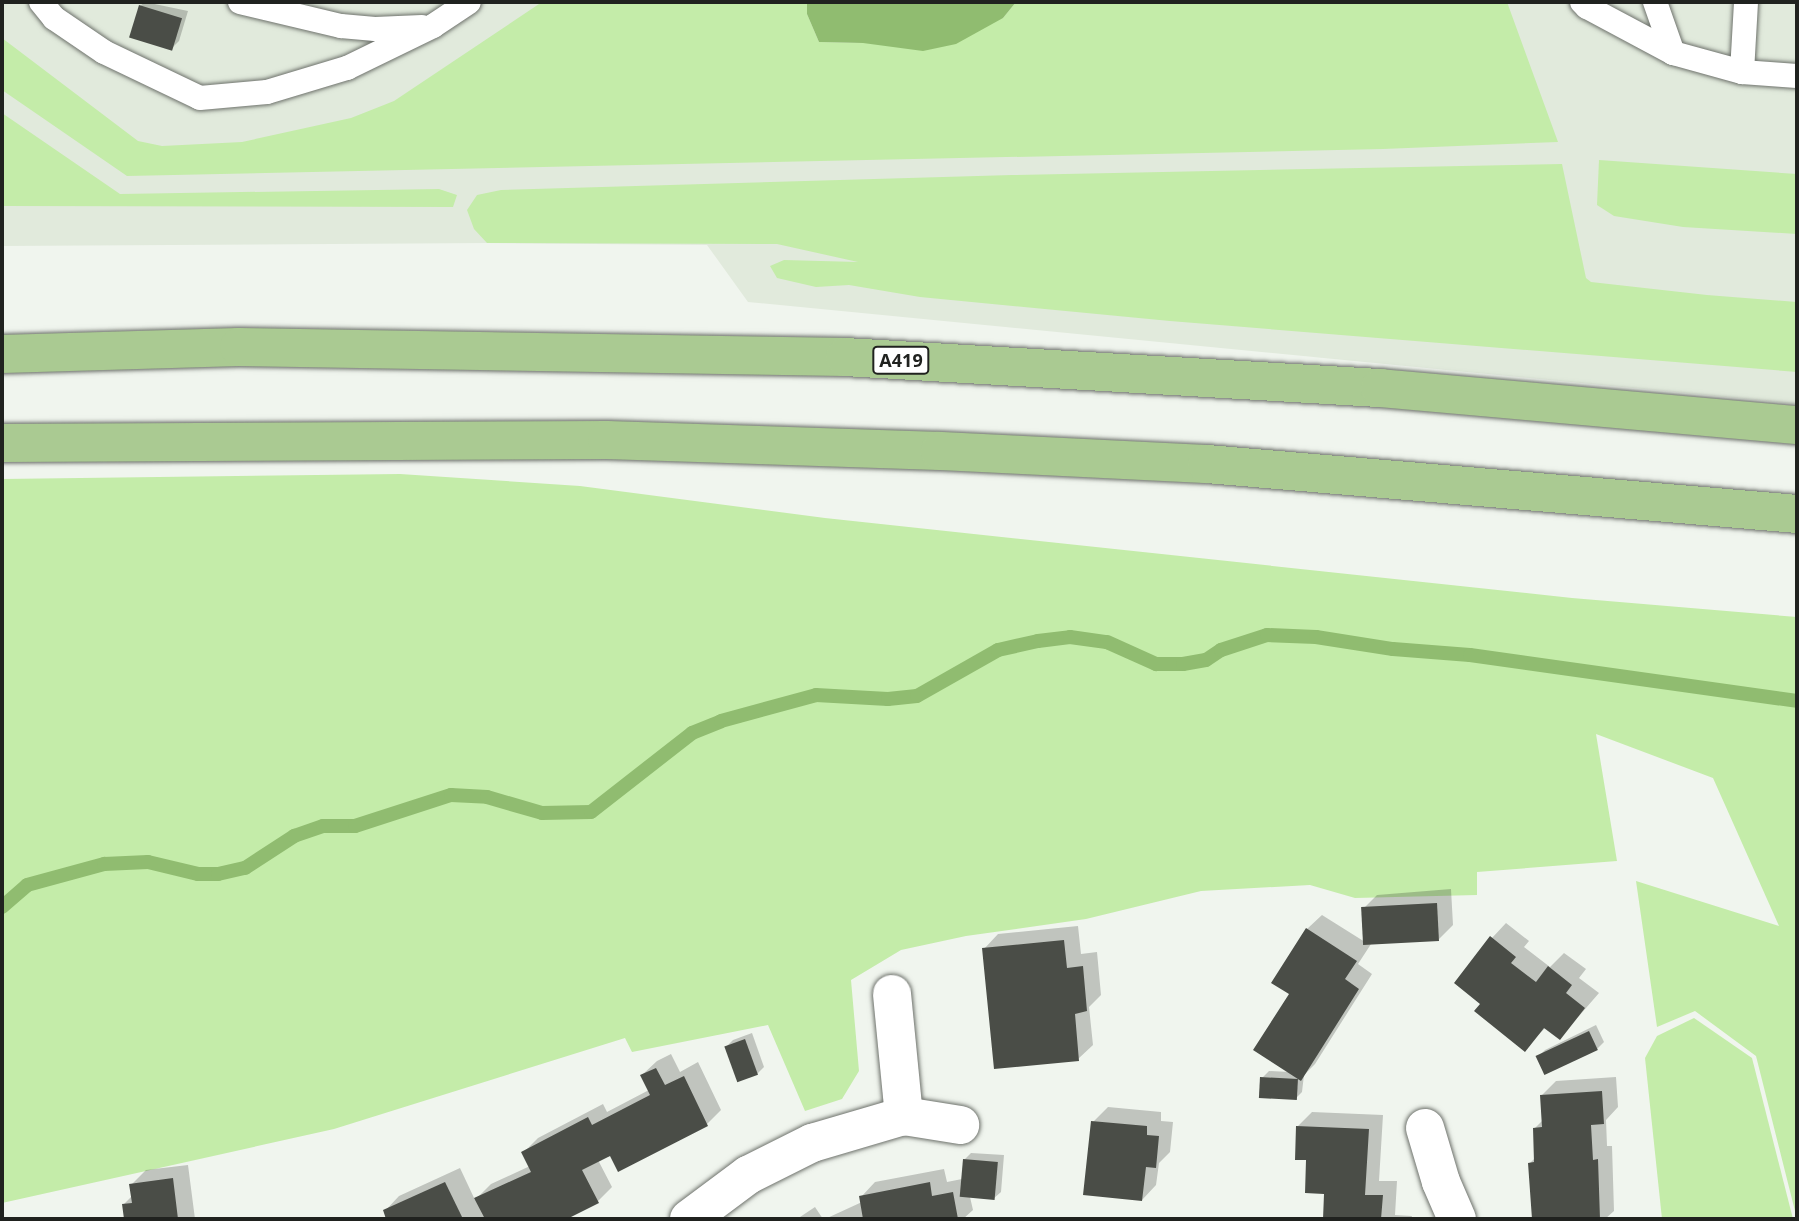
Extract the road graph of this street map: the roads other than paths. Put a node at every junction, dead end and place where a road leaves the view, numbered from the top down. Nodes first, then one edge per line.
1 (41, 2) edge
2 (240, 2) edge
3 (469, 2) edge
4 (1582, 2) edge
5 (1655, 2) edge
6 (1746, 2) edge
7 (433, 26) junction
8 (1673, 53) junction
9 (1742, 72) junction
10 (1797, 76) edge
11 (2, 354) edge
12 (1797, 425) edge
13 (2, 443) edge
14 (1797, 514) edge
15 (892, 994) dead end
16 (904, 1116) junction
17 (960, 1125) dead end
18 (1425, 1128) dead end
19 (689, 1219) edge
20 (1457, 1219) edge

1 - 7 lane
2 - 7 lane
3 - 7 lane
4 - 8 lane
5 - 8 lane
6 - 9 lane
8 - 9 lane
9 - 10 lane
11 - 12 highway, A419
13 - 14 highway
15 - 16 street
16 - 17 street
16 - 19 street
18 - 20 street

